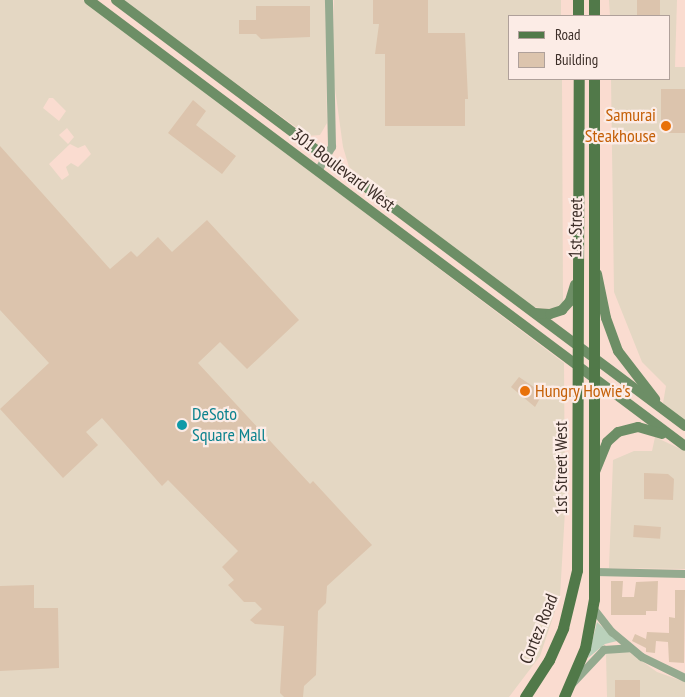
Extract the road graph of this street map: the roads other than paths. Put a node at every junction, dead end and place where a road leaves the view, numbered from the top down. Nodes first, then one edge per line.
1 (89, 0) edge
2 (116, 0) edge
3 (330, 0) edge
4 (578, 0) edge
5 (594, 0) edge
6 (578, 15) edge
7 (594, 15) edge
8 (579, 80) edge
9 (594, 80) edge
10 (328, 158) junction
11 (318, 172) junction
12 (592, 253) junction
13 (580, 257) junction
14 (534, 313) junction
15 (579, 348) junction
16 (593, 358) junction
17 (579, 366) junction
18 (594, 379) junction
19 (665, 411) junction
20 (685, 426) edge
21 (682, 443) edge
22 (594, 473) junction
23 (577, 570) joint
24 (594, 572) junction
25 (685, 574) edge
26 (593, 608) junction
27 (630, 648) junction
28 (685, 678) edge
29 (570, 686) junction
30 (525, 697) edge
31 (564, 697) edge

1 - 11 main road, 301 Boulevard West
2 - 10 main road, 301 Boulevard West
3 - 10 street
4 - 6 main road
5 - 7 main road
8 - 13 main road, 1st Street
9 - 12 main road, 1st Street
10 - 11 street
10 - 14 main road, 301 Boulevard West
11 - 17 main road, 301 Boulevard West
12 - 16 main road, 1st Street
12 - 19 main road
13 - 14 main road
13 - 15 main road, 1st Street
14 - 15 main road, 301 Boulevard West
15 - 16 main road, 301 Boulevard West
15 - 17 main road, 1st Street
16 - 18 main road, 1st Street
16 - 19 main road, 301 Boulevard West
17 - 18 main road, 301 Boulevard West
17 - 23 main road, 1st Street West
18 - 21 main road, 301 Boulevard West
18 - 22 main road, 1st Street
19 - 20 main road, 301 Boulevard West
21 - 22 main road
22 - 24 main road, 1st Street
23 - 30 main road, Cortez Road
24 - 25 street
24 - 26 main road
26 - 27 street
26 - 29 main road
27 - 28 street
27 - 29 street
29 - 31 main road

